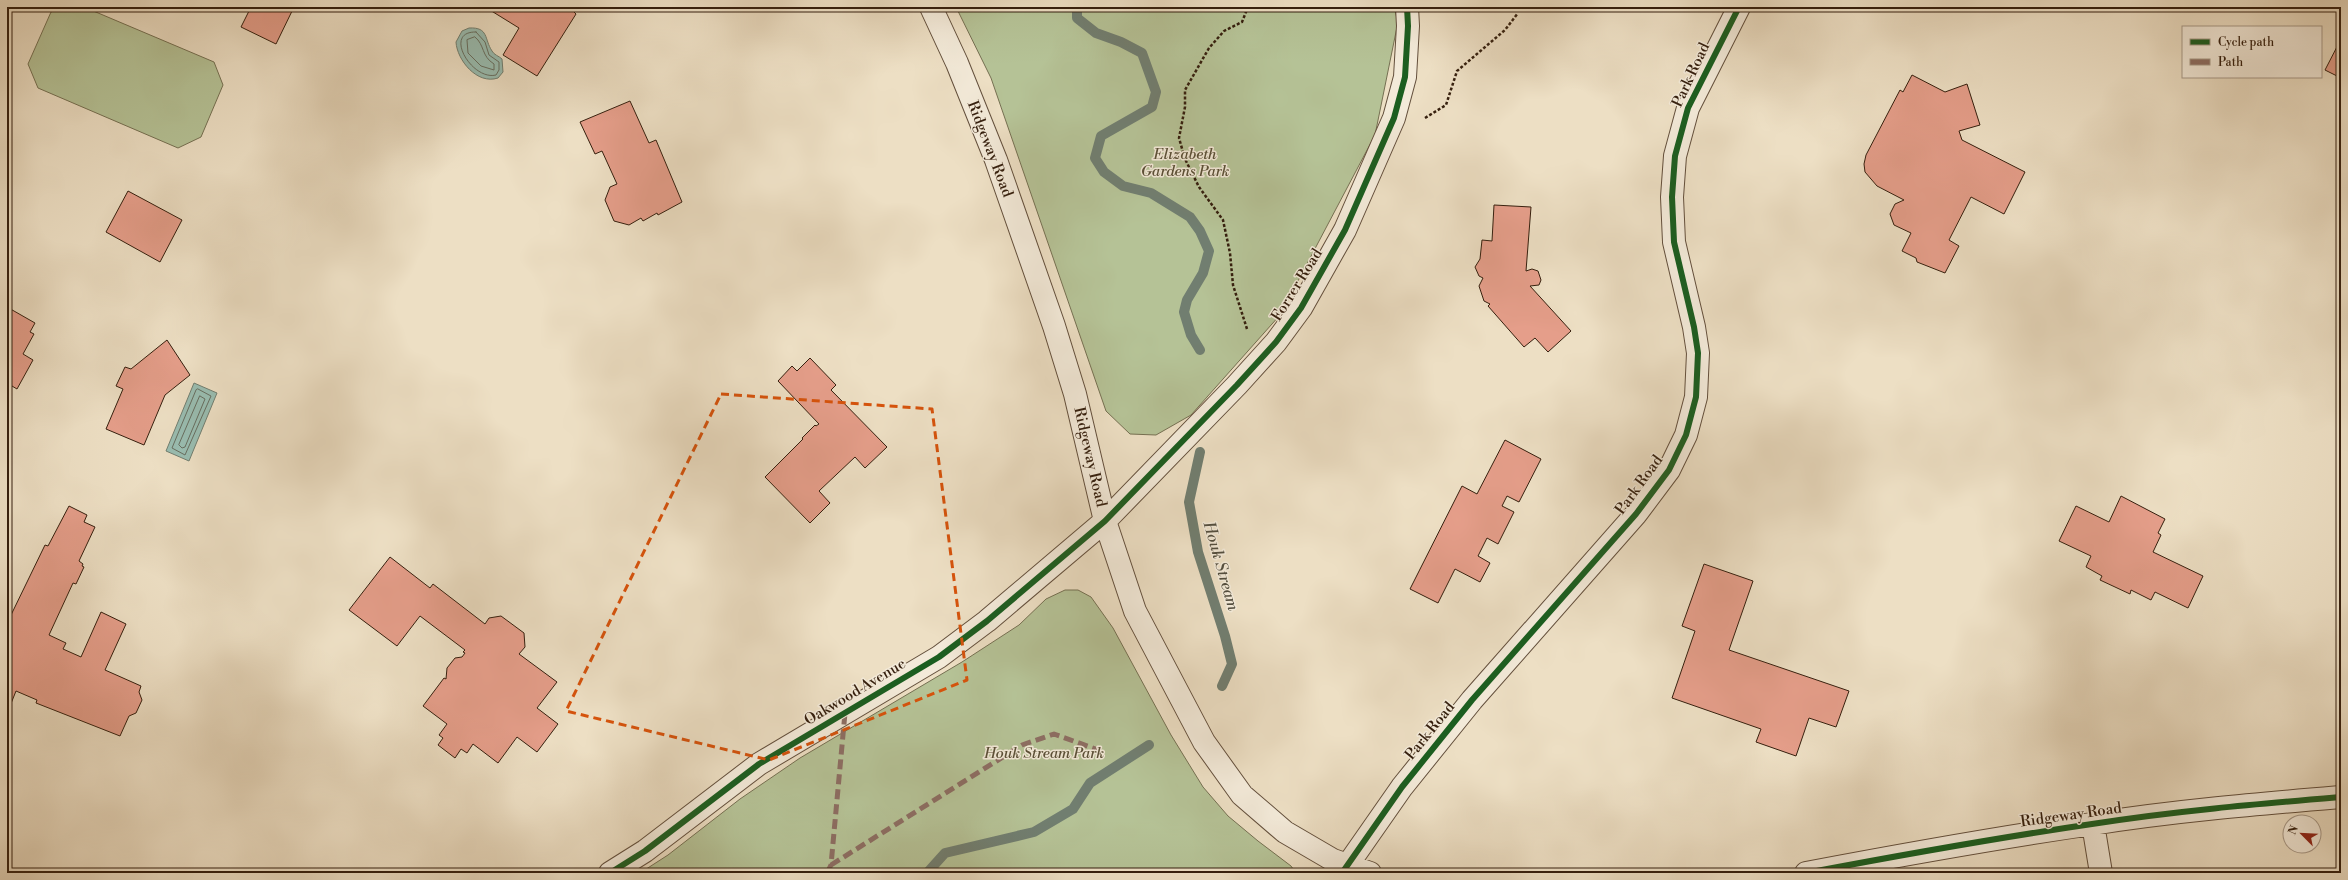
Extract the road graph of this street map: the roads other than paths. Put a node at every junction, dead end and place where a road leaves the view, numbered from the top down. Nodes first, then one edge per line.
1 (931, 7) edge
2 (1407, 7) edge
3 (1739, 7) edge
4 (1105, 522) junction
5 (2341, 797) edge
6 (2093, 824) junction
7 (1344, 869) edge
8 (610, 873) edge
9 (1370, 873) edge
10 (1806, 873) edge
11 (2101, 873) edge

1 - 4 street, Ridgeway Road
2 - 4 street, Forrer Road
3 - 7 street, Park Road
4 - 7 street, Ridgeway Road
4 - 8 street, Oakwood Avenue
5 - 6 street, Ridgeway Road
6 - 10 street, Ridgeway Road
6 - 11 street
7 - 9 street, Ridgeway Road

